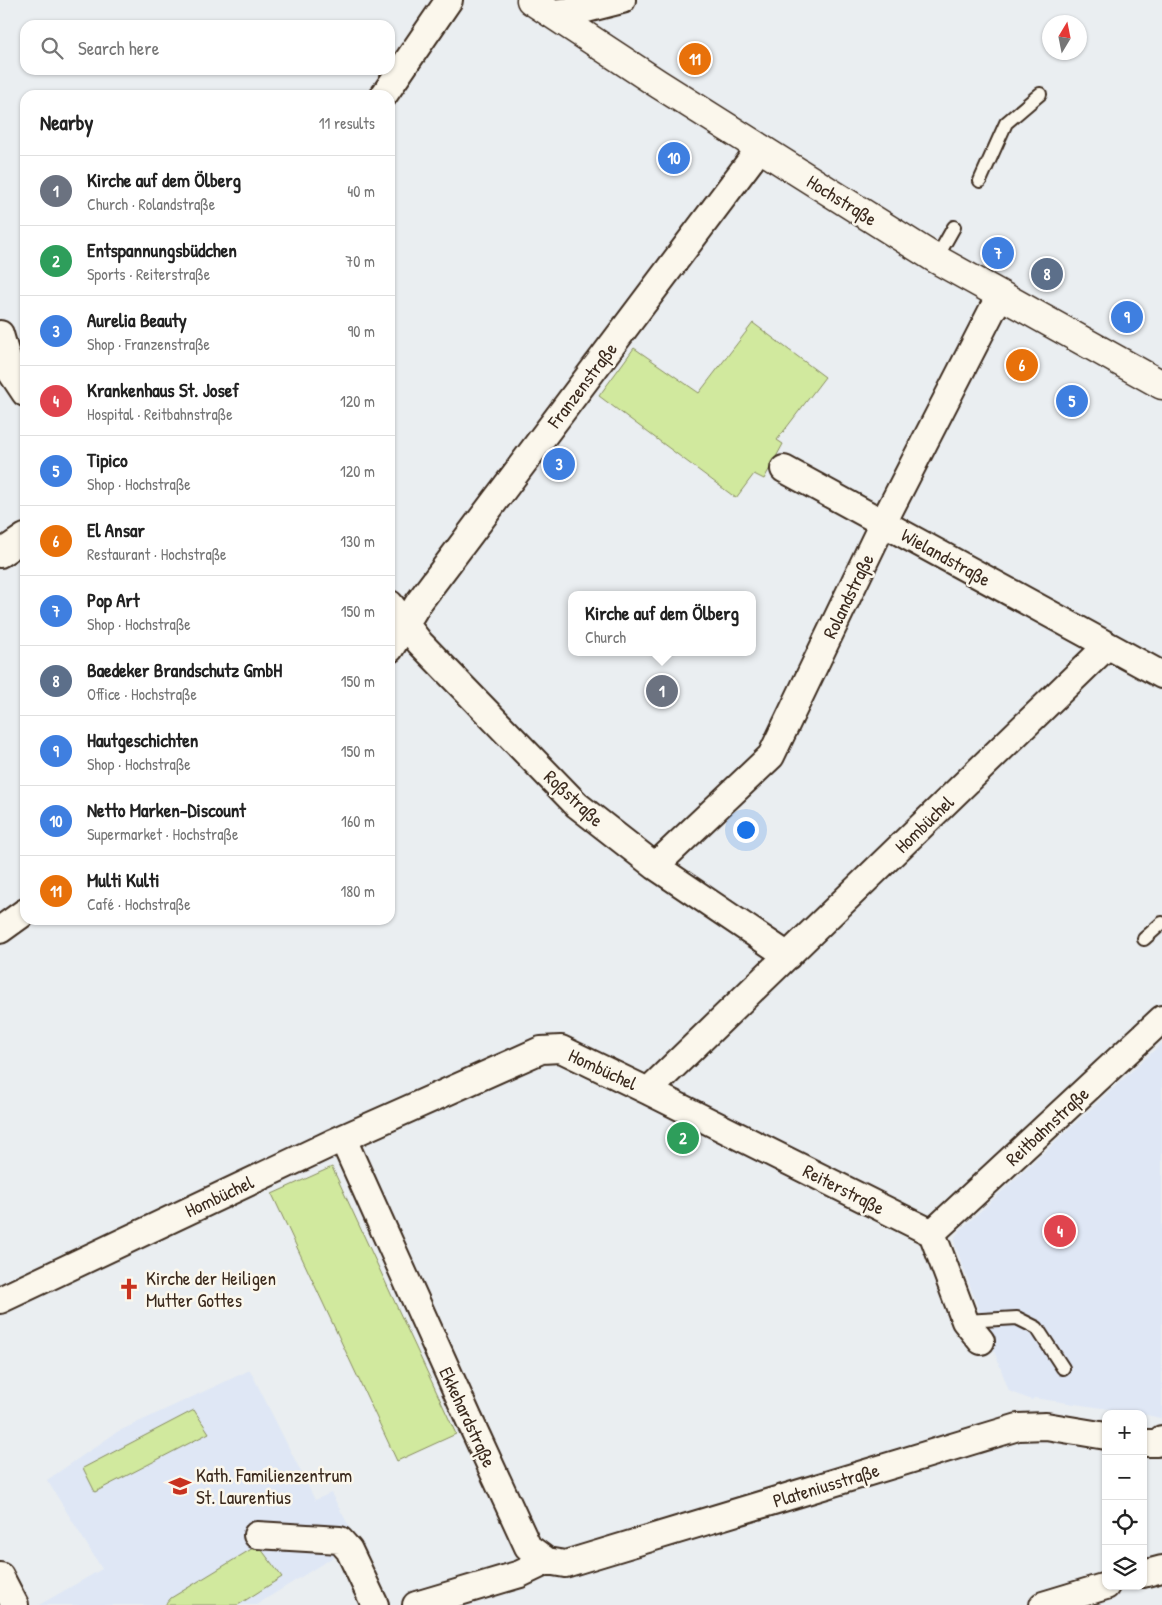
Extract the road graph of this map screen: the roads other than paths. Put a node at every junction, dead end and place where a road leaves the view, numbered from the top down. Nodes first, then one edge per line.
1 (449, 0) edge
2 (622, 0) edge
3 (541, 7) edge
4 (387, 90) edge
5 (1040, 94) dead end
6 (760, 148) junction
7 (980, 181) dead end
8 (954, 227) dead end
9 (936, 259) junction
10 (1000, 295) junction
11 (0, 334) edge
12 (20, 385) edge
13 (1162, 385) edge
14 (784, 469) dead end
15 (883, 523) junction
16 (20, 540) edge
17 (0, 554) edge
18 (395, 611) edge
19 (406, 625) junction
20 (395, 642) edge
21 (1107, 646) junction
22 (1162, 675) edge
23 (655, 866) junction
24 (20, 916) edge
25 (1162, 923) edge
26 (0, 930) edge
27 (1144, 939) dead end
28 (788, 956) junction
29 (1162, 1019) edge
30 (648, 1091) junction
31 (343, 1139) junction
32 (932, 1233) junction
33 (0, 1300) edge
34 (965, 1321) junction
35 (981, 1341) dead end
36 (1063, 1368) dead end
37 (1102, 1435) edge
38 (1162, 1439) edge
39 (1147, 1443) edge
40 (257, 1535) dead end
41 (548, 1561) junction
42 (1162, 1569) edge
43 (1147, 1573) edge
44 (0, 1576) edge
45 (1102, 1587) edge
46 (16, 1605) edge
47 (374, 1605) edge
48 (416, 1605) edge
49 (1044, 1605) edge

1 - 4 street
2 - 3 street
3 - 6 main road, Hochstraße
5 - 7 lane
6 - 9 main road, Hochstraße
6 - 19 street, Franzenstraße
8 - 9 lane
9 - 10 main road, Hochstraße
10 - 13 main road, Hochstraße
10 - 15 street, Rolandstraße
11 - 12 street
14 - 15 street, Wielandstraße
15 - 21 street, Wielandstraße
15 - 23 street, Rolandstraße
16 - 17 street
18 - 19 street, Roßstraße
19 - 20 street, Franzenstraße
19 - 23 street, Roßstraße
21 - 22 street
21 - 28 street, Hombüchel
23 - 28 street, Roßstraße
24 - 26 street
25 - 27 lane
28 - 30 street, Hombüchel
29 - 32 street, Reitbahnstraße
30 - 31 street, Hombüchel
30 - 32 street, Reiterstraße
31 - 33 street, Hombüchel
31 - 41 street, Ekkehardstraße
32 - 34 street
34 - 35 street
34 - 36 lane
37 - 41 street, Plateniusstraße
38 - 39 street
40 - 47 street
41 - 48 street
42 - 43 street
44 - 46 street
45 - 49 street

